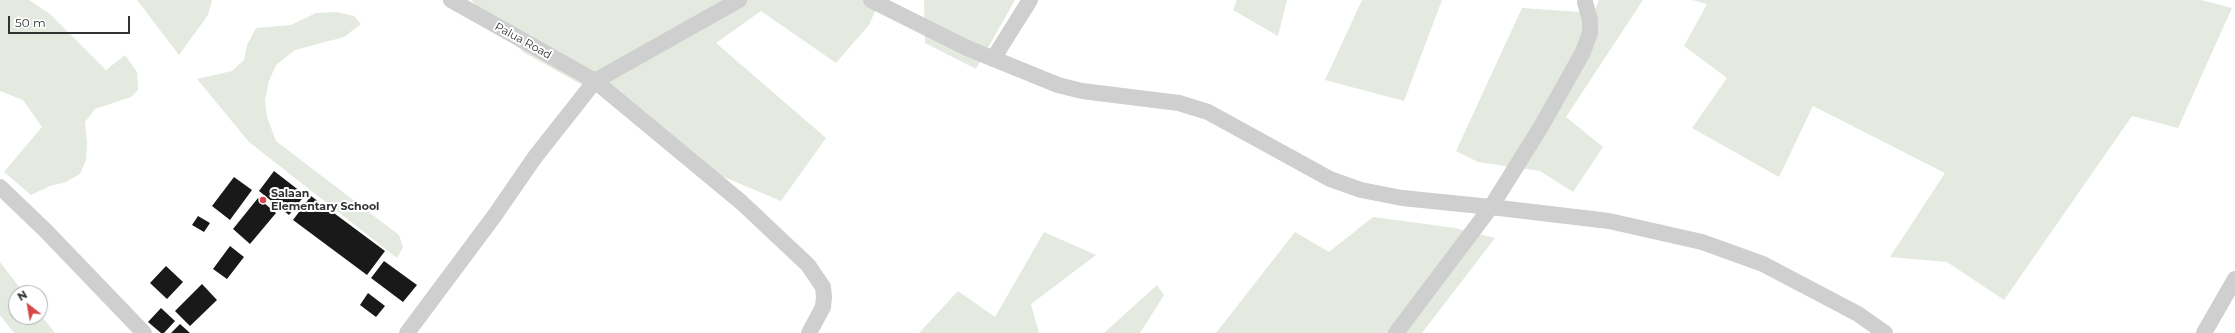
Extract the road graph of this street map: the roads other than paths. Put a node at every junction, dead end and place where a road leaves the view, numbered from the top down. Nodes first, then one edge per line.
1 (450, 0) edge
2 (739, 0) edge
3 (871, 0) edge
4 (1030, 0) edge
5 (1585, 2) dead end
6 (993, 59) junction
7 (595, 81) junction
8 (0, 187) edge
9 (1491, 207) junction
10 (2235, 279) edge
11 (144, 333) edge
12 (406, 333) edge
13 (809, 333) edge
14 (1396, 333) edge
15 (1885, 333) edge
16 (2204, 333) edge

1 - 7 street, Palua Road
2 - 7 street
3 - 6 street
4 - 6 street
5 - 9 street
6 - 9 street
7 - 12 street
7 - 13 street, Palua Road
8 - 11 street
9 - 14 street
9 - 15 street
10 - 16 street

